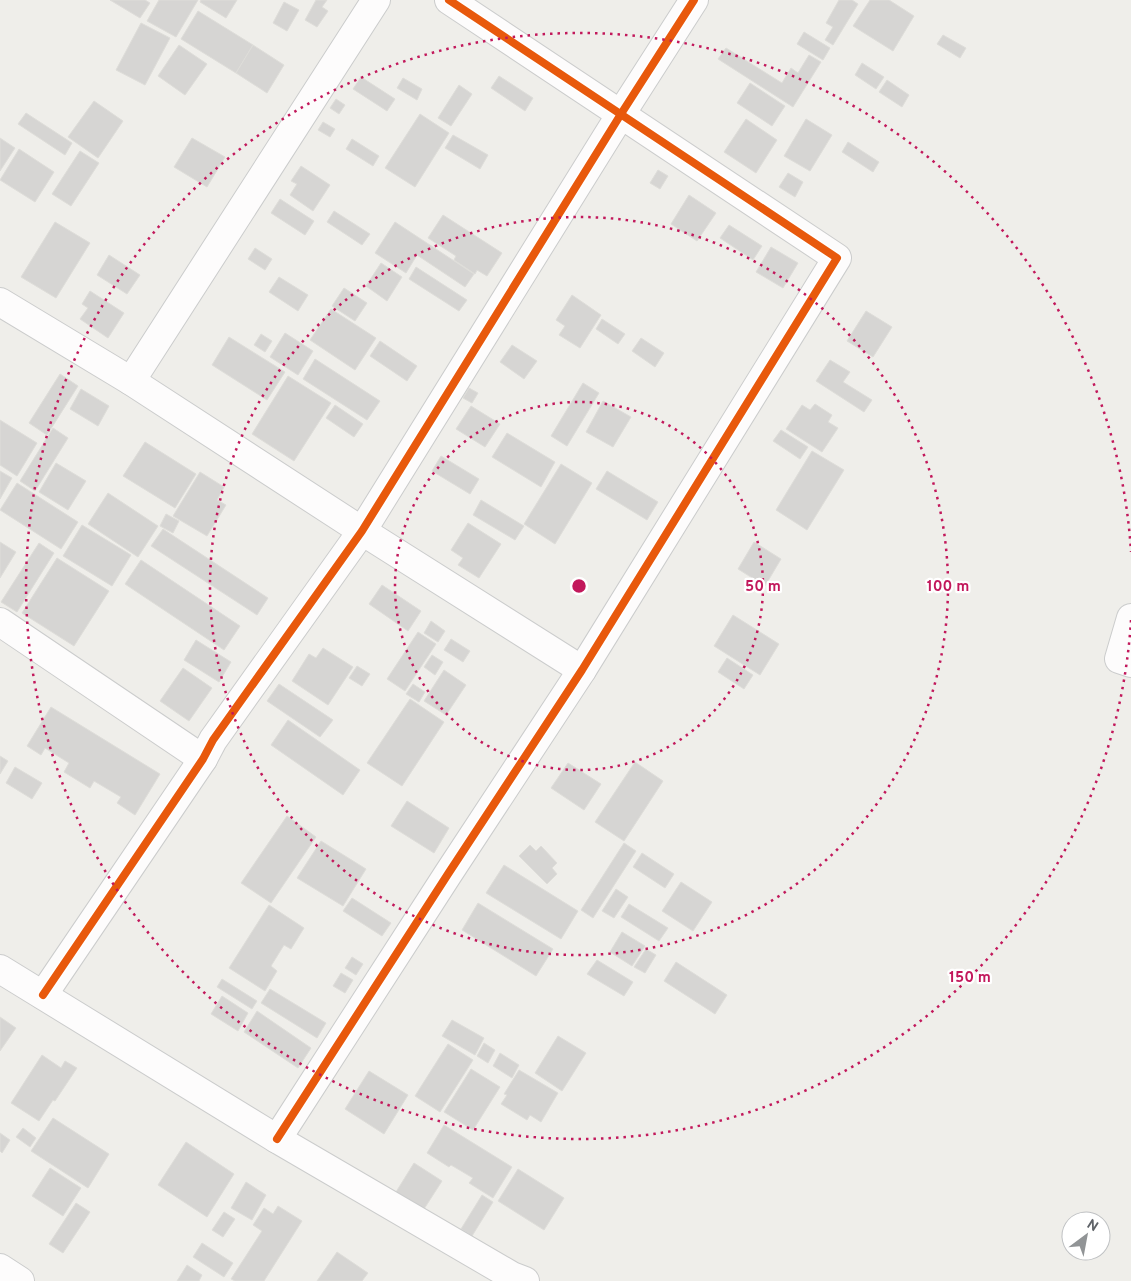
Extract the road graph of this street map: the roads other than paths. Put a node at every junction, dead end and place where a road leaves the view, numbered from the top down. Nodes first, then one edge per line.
1 (376, 0) edge
2 (449, 0) edge
3 (694, 0) edge
4 (621, 114) junction
5 (0, 302) edge
6 (131, 381) junction
7 (362, 531) junction
8 (1131, 618) edge
9 (0, 622) edge
10 (1131, 663) edge
11 (582, 670) junction
12 (203, 759) junction
13 (0, 969) edge
14 (43, 995) junction
15 (276, 1139) junction
16 (0, 1268) edge
17 (20, 1281) edge
18 (525, 1281) edge

1 - 6 street
2 - 4 street
3 - 4 street
4 - 7 street
4 - 11 street
5 - 6 street
6 - 7 street
7 - 11 street
7 - 12 street
8 - 10 street
9 - 12 street
11 - 15 street
12 - 14 street
13 - 14 street
14 - 15 street
15 - 18 street
16 - 17 street

